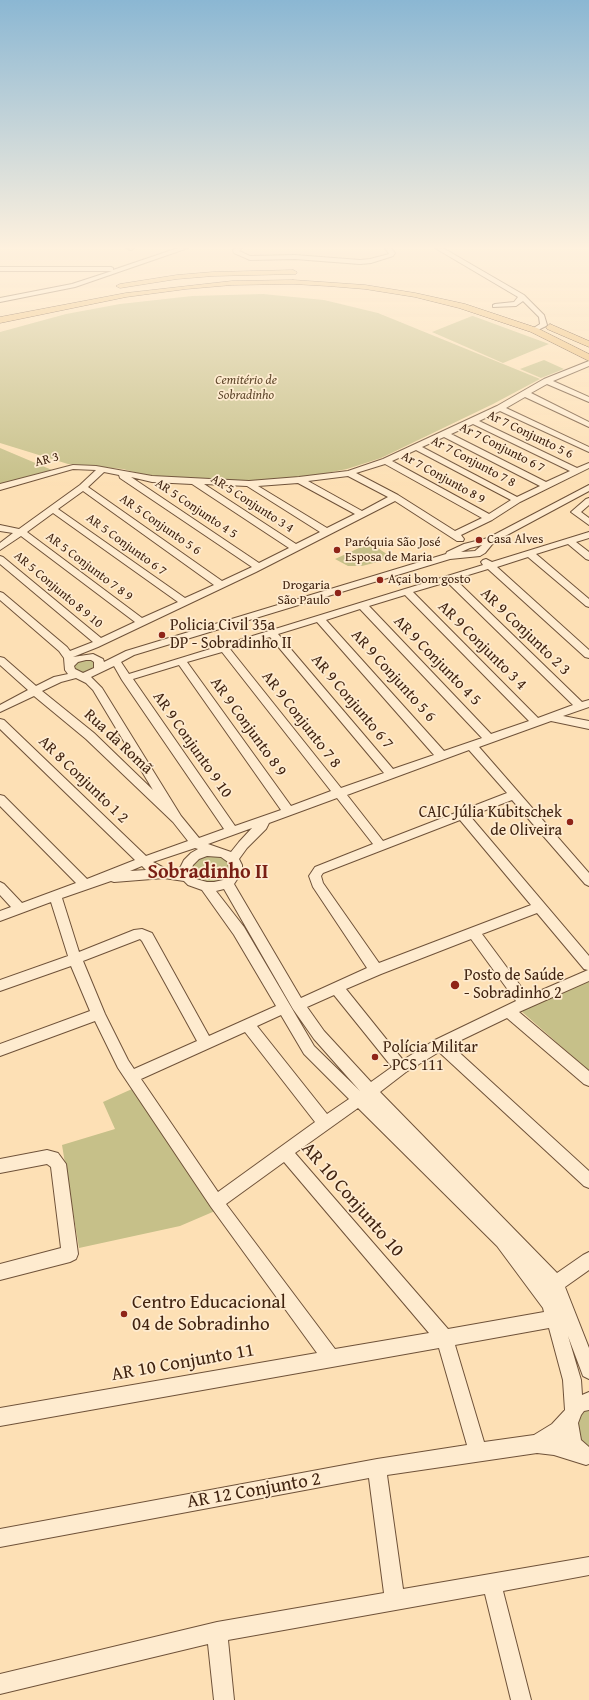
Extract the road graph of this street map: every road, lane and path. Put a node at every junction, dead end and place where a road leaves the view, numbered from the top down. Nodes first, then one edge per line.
1 (543, 327) edge
2 (545, 327) edge
3 (589, 344) edge
4 (589, 358) edge
5 (589, 363) edge
6 (547, 381) junction
7 (526, 394) junction
8 (589, 400) edge
9 (500, 408) junction
10 (472, 420) junction
11 (589, 425) edge
12 (445, 434) junction
13 (416, 447) junction
14 (589, 450) edge
15 (386, 461) junction
16 (589, 465) edge
17 (102, 469) junction
18 (577, 471) junction
19 (118, 473) junction
20 (349, 473) junction
21 (298, 480) junction
22 (195, 482) junction
23 (249, 484) junction
24 (547, 486) junction
25 (0, 487) edge
26 (83, 487) junction
27 (589, 488) edge
28 (395, 497) junction
29 (517, 500) junction
30 (589, 501) edge
31 (53, 509) junction
32 (361, 514) junction
33 (489, 518) junction
34 (589, 522) edge
35 (0, 528) edge
36 (21, 532) junction
37 (328, 532) junction
38 (455, 535) junction
39 (589, 535) edge
40 (491, 540) junction
41 (570, 541) junction
42 (467, 546) junction
43 (0, 547) edge
44 (295, 548) junction
45 (476, 553) junction
46 (530, 554) junction
47 (449, 556) junction
48 (589, 556) edge
49 (0, 559) edge
50 (490, 566) junction
51 (259, 567) junction
52 (449, 579) junction
53 (221, 585) junction
54 (407, 592) junction
55 (0, 595) edge
56 (184, 602) junction
57 (589, 604) edge
58 (362, 605) junction
59 (319, 618) junction
60 (141, 622) junction
61 (272, 633) junction
62 (97, 643) junction
63 (224, 648) junction
64 (68, 651) junction
65 (130, 653) junction
66 (589, 655) edge
67 (89, 657) junction
68 (0, 660) edge
69 (115, 660) junction
70 (181, 661) junction
71 (69, 666) junction
72 (98, 670) junction
73 (78, 676) junction
74 (126, 678) junction
75 (60, 679) junction
76 (97, 688) junction
77 (35, 691) junction
78 (585, 704) edge
79 (0, 709) edge
80 (549, 717) junction
81 (536, 722) junction
82 (0, 723) edge
83 (589, 724) edge
84 (489, 739) junction
85 (472, 745) junction
86 (442, 756) junction
87 (391, 774) junction
88 (338, 793) junction
89 (514, 795) junction
90 (0, 799) edge
91 (288, 811) junction
92 (462, 815) junction
93 (177, 819) junction
94 (264, 820) junction
95 (232, 831) junction
96 (196, 843) junction
97 (381, 846) junction
98 (212, 851) junction
99 (191, 859) junction
100 (233, 859) junction
101 (144, 861) junction
102 (164, 873) junction
103 (107, 877) junction
104 (188, 877) junction
105 (589, 881) edge
106 (227, 883) junction
107 (85, 885) junction
108 (0, 887) edge
109 (206, 888) junction
110 (55, 896) junction
111 (539, 907) junction
112 (20, 908) junction
113 (0, 916) edge
114 (474, 933) junction
115 (74, 959) junction
116 (589, 965) edge
117 (376, 970) junction
118 (589, 975) edge
119 (0, 986) edge
120 (337, 988) junction
121 (525, 1003) junction
122 (291, 1007) junction
123 (508, 1011) junction
124 (98, 1014) junction
125 (248, 1025) junction
126 (206, 1044) junction
127 (440, 1044) junction
128 (0, 1050) edge
129 (400, 1068) junction
130 (132, 1077) junction
131 (589, 1080) edge
132 (365, 1095) junction
133 (325, 1123) junction
134 (285, 1152) junction
135 (0, 1166) edge
136 (589, 1181) edge
137 (216, 1202) junction
138 (589, 1260) edge
139 (0, 1272) edge
140 (556, 1284) junction
141 (554, 1319) junction
142 (445, 1338) junction
143 (331, 1358) junction
144 (589, 1370) edge
145 (578, 1409) edge
146 (0, 1417) edge
147 (537, 1444) junction
148 (478, 1453) junction
149 (588, 1457) edge
150 (377, 1468) junction
151 (0, 1538) edge
152 (589, 1566) edge
153 (492, 1583) junction
154 (395, 1600) junction
155 (217, 1632) junction
156 (0, 1684) edge
157 (224, 1700) edge
158 (521, 1700) edge

1 - 4 main road
2 - 3 main road
5 - 6 street, AR 3
6 - 7 street, AR 3
6 - 8 street
7 - 9 street, AR 3
7 - 11 street
9 - 10 street, AR 3
9 - 14 street
10 - 12 street, AR 3
10 - 18 street, Ar 7 Conjunto 5 6
12 - 13 street, AR 3
12 - 24 street, Ar 7 Conjunto 6 7
13 - 15 street, AR 3
13 - 29 street, Ar 7 Conjunto 7 8
15 - 20 street, AR 3
15 - 33 street, Ar 7 Conjunto 8 9
16 - 18 street
17 - 19 street, AR 3
17 - 25 street, AR 3
17 - 26 street
18 - 24 street
19 - 22 street, AR 3
19 - 51 street, AR 5 Conjunto 4 5
20 - 21 street, AR 3
20 - 28 street
21 - 23 street, AR 3
21 - 32 street
22 - 23 street, AR 3
22 - 44 street, AR 5 Conjunto 3 4
23 - 37 street
24 - 29 street
26 - 31 street
26 - 53 street, AR 5 Conjunto 5 6
27 - 40 street
28 - 32 street
28 - 38 street
29 - 33 street
30 - 34 street
31 - 36 street
31 - 56 street, AR 5 Conjunto 6 7
32 - 37 street
33 - 38 street
35 - 36 street
36 - 43 street
36 - 60 street, AR 5 Conjunto 7 8 9
37 - 44 street
38 - 42 street
39 - 41 street
40 - 42 street
40 - 45 street
41 - 46 street
41 - 48 street
42 - 45 street
42 - 45 street
42 - 47 street
44 - 51 street
45 - 47 street
45 - 50 street
46 - 50 street
46 - 57 street
47 - 65 street
49 - 62 street, AR 5 Conjunto 8 9 10
50 - 52 street
50 - 66 street
51 - 53 street
52 - 54 street
52 - 78 street, AR 9 Conjunto 2 3
53 - 56 street
54 - 58 street
54 - 81 street, AR 9 Conjunto 3 4
55 - 64 street
56 - 60 street
58 - 59 street
58 - 84 street, AR 9 Conjunto 4 5
59 - 61 street
59 - 86 street, AR 9 Conjunto 5 6
60 - 62 street
61 - 63 street
61 - 87 street, AR 9 Conjunto 6 7
62 - 64 street
62 - 67 street
63 - 70 street
63 - 88 street, AR 9 Conjunto 7 8
64 - 67 street
64 - 71 street
65 - 67 street
65 - 69 street
67 - 71 street
67 - 72 street
68 - 77 street, Rua da Romã
69 - 72 street
69 - 74 street, AR 9 Conjunto 9 10
70 - 74 street
70 - 91 street, AR 9 Conjunto 8 9
71 - 73 street
71 - 75 street
72 - 73 street
72 - 76 street
73 - 75 street
73 - 76 street
74 - 95 street, AR 9 Conjunto 9 10
75 - 77 street
76 - 93 street
77 - 79 street
77 - 93 street, Rua da Romã
78 - 80 street
80 - 81 street
80 - 83 street
81 - 84 street
82 - 101 street, AR 8 Conjunto 1 2
84 - 85 street
85 - 86 street
85 - 89 street
86 - 87 street
87 - 88 street
88 - 91 street
88 - 97 street, AR 9 Conjunto 7 8
89 - 92 street
89 - 105 street
90 - 107 street
91 - 94 street
92 - 97 street
92 - 111 street
93 - 96 street
94 - 95 street
94 - 100 street
95 - 96 street
96 - 98 street
96 - 99 street
96 - 101 street
97 - 117 street
98 - 99 street
98 - 100 street
99 - 104 street
100 - 106 street
101 - 102 street, AR 8 Conjunto 1 2
101 - 103 street
102 - 103 street
102 - 104 street
103 - 107 street
104 - 109 street
106 - 109 street
106 - 122 street
107 - 110 street
108 - 112 street
109 - 122 street
110 - 112 street
110 - 115 street
111 - 114 street
111 - 116 street
112 - 113 street
114 - 117 street
114 - 121 street
115 - 119 street
115 - 124 street
115 - 126 street
117 - 120 street
118 - 121 street
120 - 122 street
120 - 129 street
121 - 123 street
122 - 125 street
122 - 132 street
123 - 127 street
123 - 131 street
124 - 128 street
124 - 130 street
125 - 126 street
125 - 133 street
126 - 130 street
127 - 129 street
127 - 136 street
129 - 132 street
130 - 137 street
132 - 133 street
132 - 140 street
132 - 141 street
133 - 134 street
134 - 137 street, AR 10 Conjunto 10
134 - 142 street, AR 10 Conjunto 10
135 - 139 street
137 - 143 street
138 - 140 street
140 - 144 street
141 - 142 street, AR 10 Conjunto 11
141 - 145 street
142 - 143 street, AR 10 Conjunto 11
142 - 148 street
143 - 146 street, AR 10 Conjunto 11
145 - 147 street
145 - 149 street
147 - 148 street, AR 12 Conjunto 2
147 - 149 street
148 - 150 street, AR 12 Conjunto 2
150 - 151 street, AR 12 Conjunto 2
150 - 154 street
152 - 153 street
153 - 154 street
153 - 158 street
154 - 155 street
155 - 156 street
155 - 157 street

